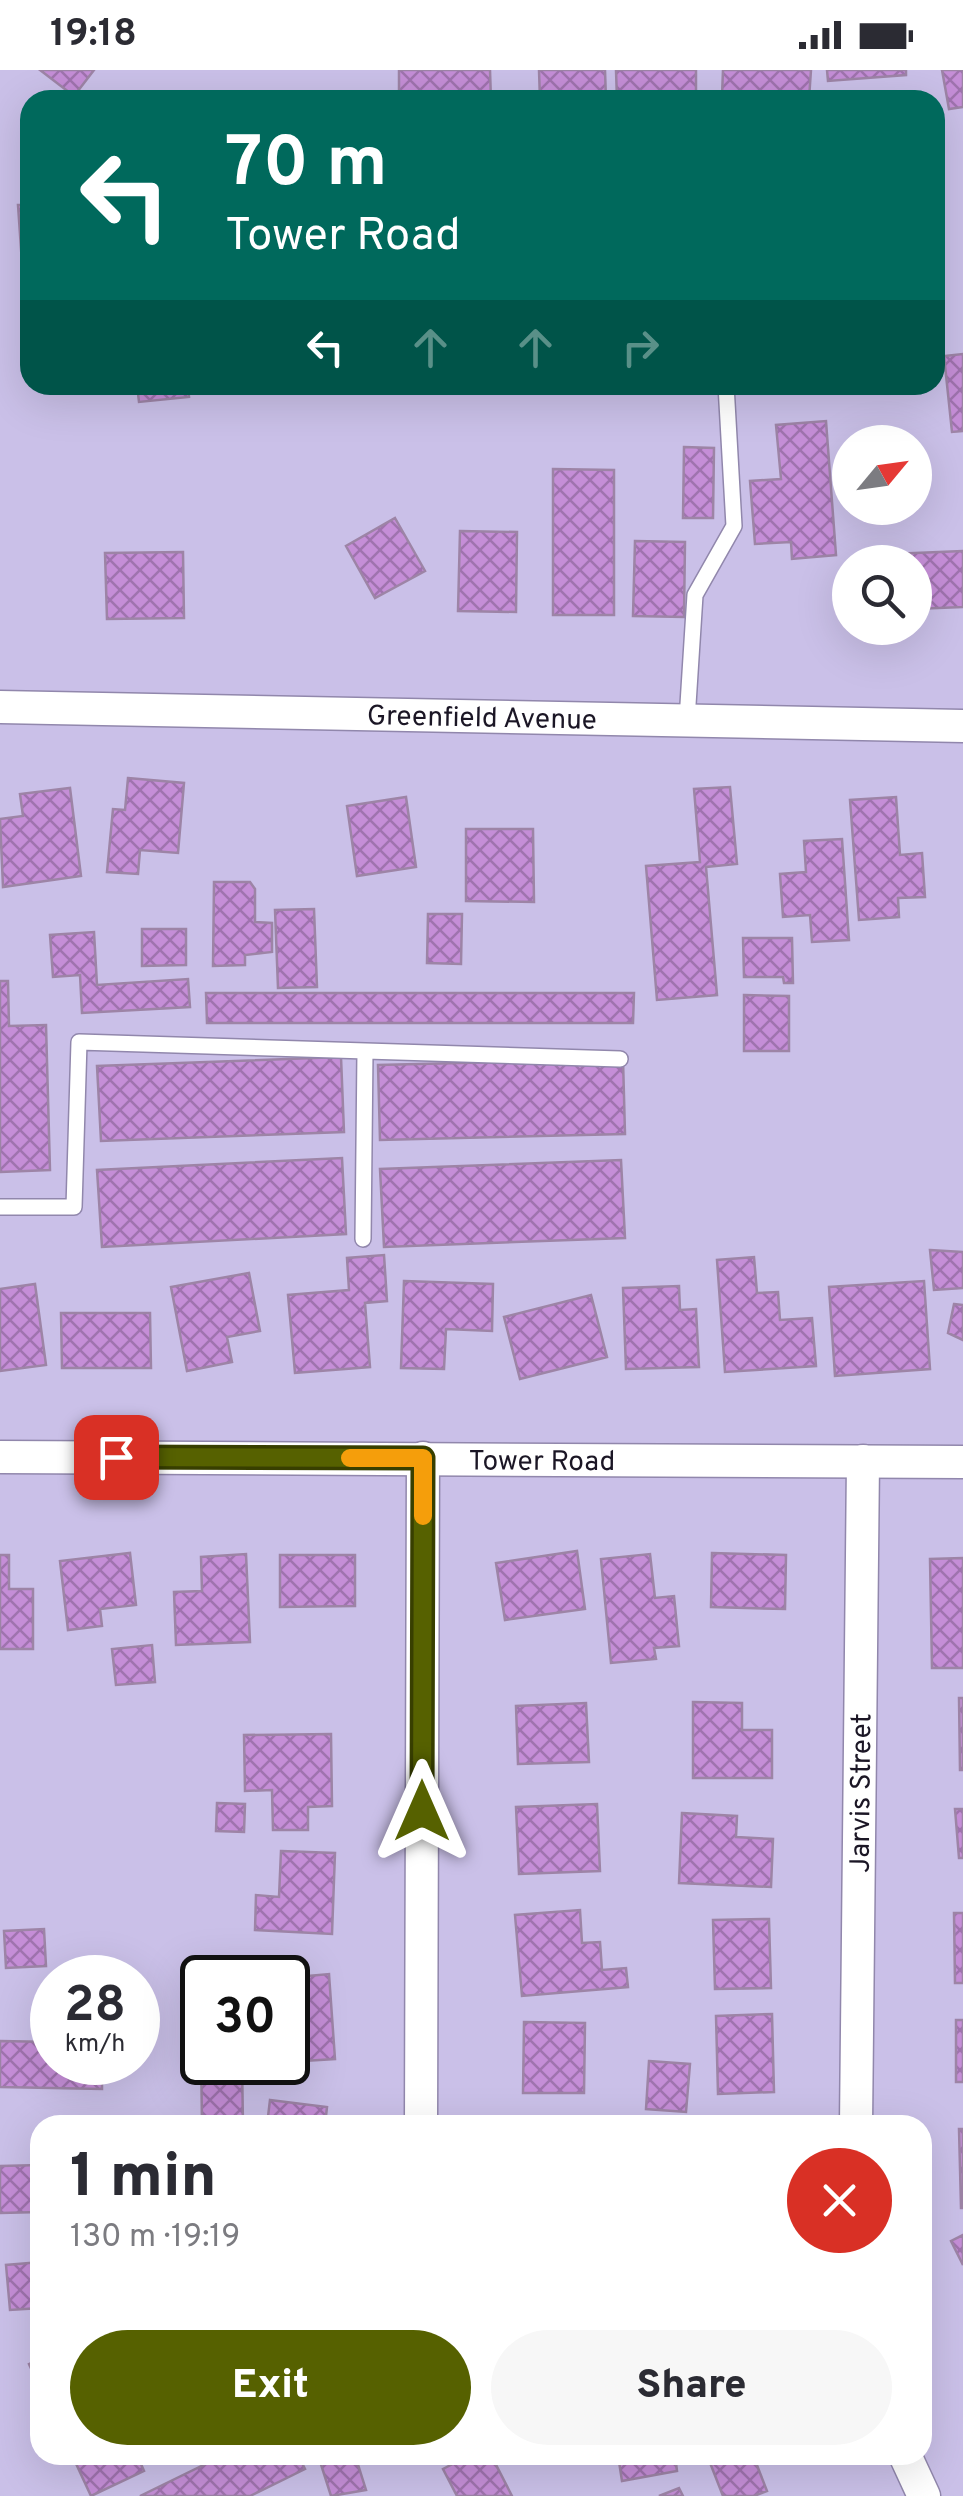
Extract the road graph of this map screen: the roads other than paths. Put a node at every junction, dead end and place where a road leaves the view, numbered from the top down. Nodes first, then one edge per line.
1 (727, 395) edge
2 (0, 707) edge
3 (687, 720) junction
4 (963, 726) edge
5 (365, 1051) junction
6 (620, 1058) dead end
7 (0, 1207) edge
8 (363, 1239) dead end
9 (0, 1457) edge
10 (423, 1458) junction
11 (863, 1461) junction
12 (963, 1462) edge
13 (420, 2115) edge
14 (856, 2115) edge
15 (910, 2465) edge
16 (924, 2496) edge

1 - 3 lane
2 - 3 street, Greenfield Avenue
3 - 4 street, Greenfield Avenue
5 - 6 lane
5 - 7 lane
5 - 8 lane
9 - 10 street, Tower Road
10 - 11 street, Tower Road
10 - 13 street
11 - 12 street, Tower Road
11 - 14 street, Jarvis Street
15 - 16 street

